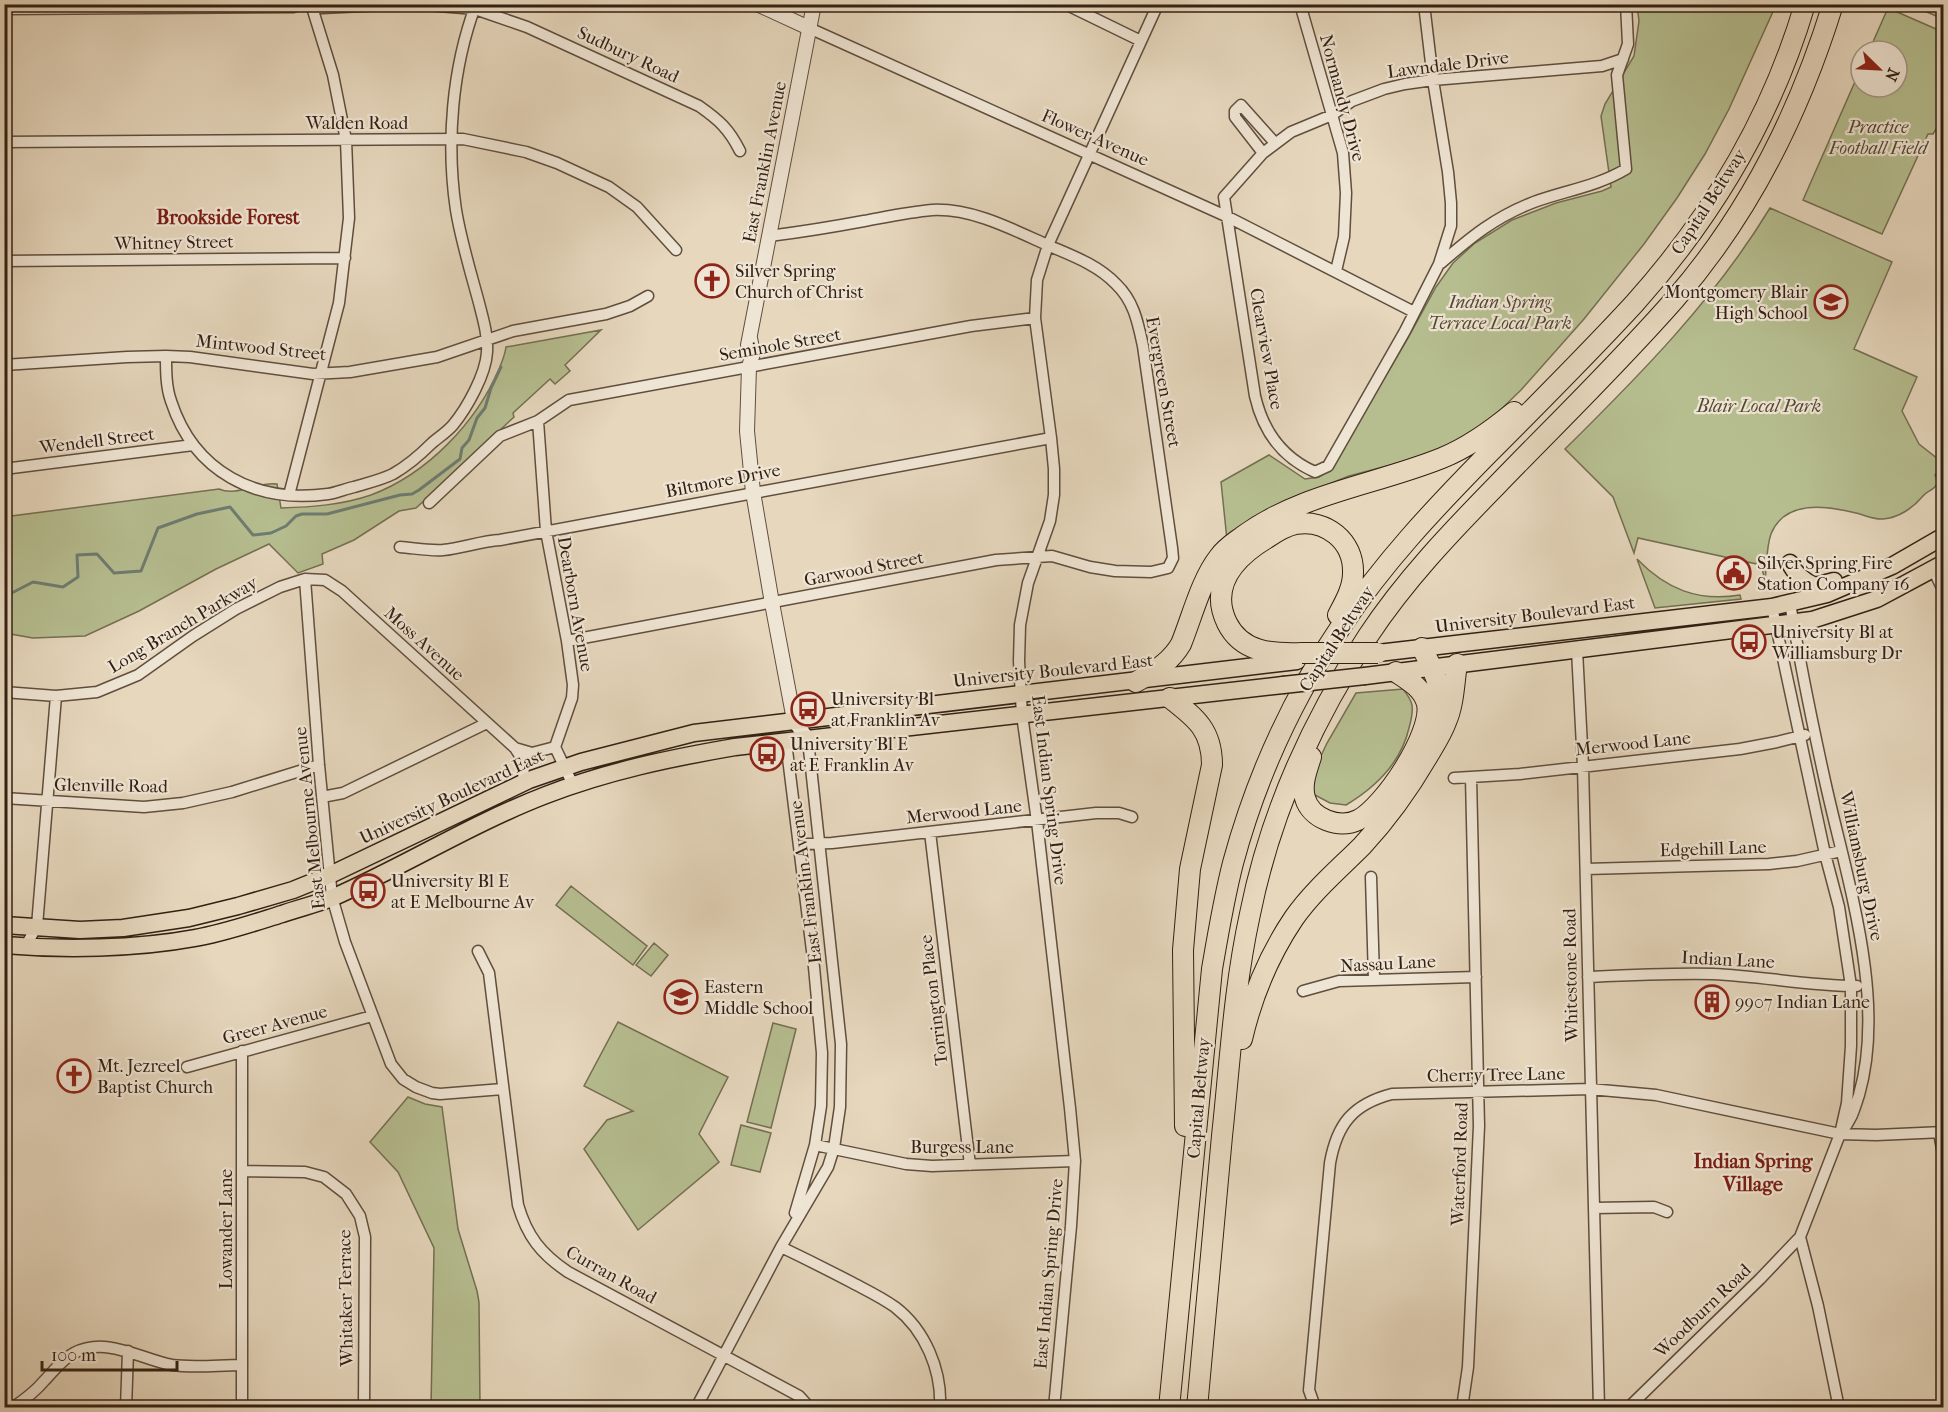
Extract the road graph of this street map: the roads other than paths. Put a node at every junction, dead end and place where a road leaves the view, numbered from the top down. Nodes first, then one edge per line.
1 (404, 4) edge
2 (414, 4) edge
3 (758, 4) edge
4 (814, 4) edge
5 (1065, 4) edge
6 (1158, 4) edge
7 (1302, 4) edge
8 (1424, 4) edge
9 (1626, 4) edge
10 (1805, 4) edge
11 (1833, 4) edge
12 (307, 5) edge
13 (476, 7) edge
14 (4, 9) edge
15 (809, 28) junction
16 (1141, 41) junction
17 (1623, 58) junction
18 (1433, 80) junction
19 (1332, 115) junction
20 (452, 139) junction
21 (346, 140) junction
22 (4, 142) edge
23 (1275, 143) junction
24 (740, 151) dead end
25 (1263, 153) junction
26 (1088, 154) junction
27 (1228, 217) junction
28 (769, 236) junction
29 (1048, 245) junction
30 (676, 250) dead end
31 (345, 258) junction
32 (4, 261) edge
33 (1439, 264) junction
34 (1336, 271) junction
35 (648, 296) dead end
36 (1414, 312) junction
37 (1035, 318) junction
38 (1614, 326) junction
39 (486, 338) junction
40 (166, 356) junction
41 (4, 365) edge
42 (749, 367) junction
43 (321, 373) junction
44 (533, 422) junction
45 (1051, 438) junction
46 (193, 446) junction
47 (4, 469) edge
48 (753, 492) junction
49 (290, 495) junction
50 (429, 503) dead end
51 (546, 531) junction
52 (1944, 536) edge
53 (400, 548) dead end
54 (1038, 557) junction
55 (1790, 563) dead end
56 (1938, 566) edge
57 (1168, 568) joint
58 (305, 579) junction
59 (1861, 579) junction
60 (1944, 592) edge
61 (772, 603) junction
62 (1790, 603) junction
63 (1772, 607) junction
64 (1793, 623) junction
65 (1776, 625) junction
66 (567, 641) junction
67 (1422, 648) junction
68 (1576, 650) junction
69 (1378, 653) joint
70 (1300, 657) junction
71 (1457, 664) junction
72 (1432, 667) junction
73 (1396, 672) junction
74 (1136, 682) junction
75 (1338, 684) junction
76 (4, 692) edge
77 (1020, 695) junction
78 (56, 696) junction
79 (1170, 698) junction
80 (1022, 715) junction
81 (794, 720) junction
82 (487, 723) junction
83 (1281, 731) junction
84 (1815, 732) junction
85 (1800, 736) junction
86 (808, 740) junction
87 (786, 742) junction
88 (555, 747) junction
89 (514, 748) junction
90 (319, 765) junction
91 (1583, 766) junction
92 (565, 767) junction
93 (1422, 767) junction
94 (1471, 777) junction
95 (1454, 778) dead end
96 (523, 783) junction
97 (573, 785) junction
98 (322, 797) junction
99 (4, 798) edge
100 (46, 802) junction
101 (1132, 817) dead end
102 (1037, 820) junction
103 (930, 832) junction
104 (799, 844) junction
105 (819, 845) junction
106 (1841, 851) junction
107 (1825, 855) junction
108 (1586, 869) junction
109 (330, 875) junction
110 (1371, 877) dead end
111 (332, 897) junction
112 (4, 925) edge
113 (37, 926) junction
114 (4, 945) edge
115 (25, 947) junction
116 (478, 951) dead end
117 (1476, 977) junction
118 (1588, 977) junction
119 (1374, 980) junction
120 (1851, 986) junction
121 (1866, 986) junction
122 (1304, 991) dead end
123 (372, 1016) junction
124 (242, 1051) junction
125 (187, 1067) dead end
126 (503, 1089) junction
127 (1590, 1089) junction
128 (1479, 1092) junction
129 (1224, 1124) junction
130 (1941, 1132) edge
131 (1840, 1134) junction
132 (815, 1145) junction
133 (834, 1148) junction
134 (1944, 1159) edge
135 (1075, 1161) junction
136 (970, 1165) junction
137 (243, 1170) junction
138 (1594, 1208) junction
139 (1667, 1212) dead end
140 (1188, 1214) junction
141 (1800, 1237) junction
142 (781, 1247) junction
143 (128, 1352) junction
144 (724, 1355) junction
145 (242, 1365) junction
146 (12, 1407) edge
147 (126, 1407) edge
148 (242, 1407) edge
149 (364, 1407) edge
150 (696, 1407) edge
151 (810, 1407) edge
152 (940, 1407) edge
153 (1054, 1407) edge
154 (1169, 1407) edge
155 (1197, 1407) edge
156 (1315, 1407) edge
157 (1462, 1407) edge
158 (1599, 1407) edge
159 (1628, 1407) edge
160 (1839, 1407) edge

1 - 12 street
2 - 13 street, Sudbury Road
3 - 15 street, Flower Avenue
4 - 15 street, East Franklin Avenue
5 - 16 street
6 - 16 street, East Indian Spring Drive
7 - 19 street, Normandy Drive
8 - 18 street
9 - 17 street
10 - 38 highway, Capital Beltway
11 - 75 highway, Capital Beltway
12 - 14 street
12 - 21 street
13 - 20 street
13 - 24 street, Sudbury Road
15 - 26 street, Flower Avenue
15 - 28 street, East Franklin Avenue
16 - 26 street, East Indian Spring Drive
17 - 18 street, Lawndale Drive
17 - 33 street
18 - 19 street, Lawndale Drive
18 - 33 street
19 - 23 street, Lawndale Drive
19 - 34 street, Normandy Drive
20 - 21 street, Walden Road
20 - 30 street, Walden Road
20 - 39 street
21 - 22 street, Walden Road
21 - 31 street
23 - 25 street, Lawndale Drive
23 - 25 street
25 - 27 street, Lawndale Drive
26 - 27 street, Flower Avenue
26 - 29 street, East Indian Spring Drive
27 - 34 street, Flower Avenue
27 - 36 street, Clearview Place
28 - 29 street, Evergreen Street
28 - 42 street, East Franklin Avenue
29 - 37 street, East Indian Spring Drive
29 - 57 street, Evergreen Street
31 - 32 street, Whitney Street
31 - 43 street
33 - 36 street
34 - 36 street, Flower Avenue
35 - 39 street, Mintwood Street
37 - 42 street, Seminole Street
37 - 45 street, East Indian Spring Drive
38 - 74 highway
38 - 83 highway, Capital Beltway
39 - 43 street, Mintwood Street
39 - 49 street
40 - 41 street, Mintwood Street
40 - 43 street, Mintwood Street
40 - 46 street
42 - 44 street, Seminole Street
42 - 48 street, East Franklin Avenue
43 - 49 street
44 - 50 street
44 - 51 street, Dearborn Avenue
45 - 48 street, Biltmore Drive
45 - 54 street, East Indian Spring Drive
46 - 47 street, Wendell Street
46 - 49 street
48 - 51 street, Biltmore Drive
48 - 61 street, East Franklin Avenue
51 - 53 street, Biltmore Drive
51 - 66 street, Dearborn Avenue
52 - 59 main road, University Boulevard East
54 - 57 street, Garwood Street
54 - 61 street, Garwood Street
54 - 77 street, East Indian Spring Drive
55 - 59 main road
56 - 60 street
56 - 64 main road, University Boulevard East
58 - 78 street, Long Branch Parkway
58 - 82 street, Moss Avenue
58 - 90 street, East Melbourne Avenue
59 - 62 main road, University Boulevard East
61 - 66 street, Garwood Street
61 - 81 street, East Franklin Avenue
62 - 63 main road, University Boulevard East
62 - 64 street, Williamsburg Drive
63 - 65 street, Williamsburg Drive
63 - 67 main road, University Boulevard East
64 - 65 main road, University Boulevard East
64 - 84 street, Williamsburg Drive
65 - 68 main road, University Boulevard East
65 - 85 street, Williamsburg Drive
66 - 88 street, Dearborn Avenue
67 - 69 main road, University Boulevard East
67 - 72 highway
68 - 71 main road, University Boulevard East
68 - 91 street, Whitestone Road
69 - 70 highway, bridge
70 - 74 main road, University Boulevard East
70 - 83 highway
71 - 72 main road, University Boulevard East
71 - 93 highway
72 - 73 main road, University Boulevard East
72 - 93 highway
73 - 75 highway
73 - 79 main road, University Boulevard East, bridge
74 - 77 main road, University Boulevard East
75 - 129 highway, Capital Beltway
76 - 78 street, Long Branch Parkway
77 - 80 street, East Indian Spring Drive
77 - 81 main road, University Boulevard East
78 - 100 street
79 - 80 main road, University Boulevard East
79 - 140 highway
80 - 86 main road, University Boulevard East
80 - 102 street, East Indian Spring Drive
81 - 86 street, East Franklin Avenue
81 - 87 street, East Franklin Avenue
81 - 92 main road, University Boulevard East
82 - 89 street, Moss Avenue
82 - 98 street
83 - 140 highway, Capital Beltway
84 - 85 street, Merwood Lane
84 - 106 street, Williamsburg Drive
85 - 91 street, Merwood Lane
85 - 107 street, Williamsburg Drive
86 - 87 main road, University Boulevard East
86 - 105 street, East Franklin Avenue
87 - 97 main road, University Boulevard East
87 - 104 street, East Franklin Avenue
88 - 89 street
88 - 92 street
89 - 96 street, Moss Avenue
90 - 98 street, East Melbourne Avenue
90 - 100 street, Glenville Road
91 - 94 street, Merwood Lane
91 - 108 street, Whitestone Road
92 - 96 main road, University Boulevard East
92 - 97 street
93 - 129 highway
94 - 95 street, Merwood Lane
94 - 117 street, Waterford Road
96 - 109 main road, University Boulevard East
97 - 111 main road, University Boulevard East
98 - 109 street, East Melbourne Avenue
99 - 100 street, Glenville Road
100 - 113 street
101 - 102 street, Merwood Lane
102 - 103 street, Merwood Lane
102 - 135 street, East Indian Spring Drive
103 - 105 street, Merwood Lane
103 - 136 street, Torrington Place
104 - 105 street, Merwood Lane
104 - 132 street, East Franklin Avenue
105 - 133 street, East Franklin Avenue
106 - 107 street, Edgehill Lane
106 - 121 street, Williamsburg Drive
107 - 108 street, Edgehill Lane
107 - 120 street, Williamsburg Drive
108 - 118 street, Whitestone Road
109 - 111 street, East Melbourne Avenue
109 - 113 main road, University Boulevard East
110 - 119 street
111 - 115 main road, University Boulevard East
111 - 123 street, East Melbourne Avenue
112 - 113 main road, University Boulevard East
113 - 115 street
114 - 115 main road, University Boulevard East
116 - 126 street, Curran Road
117 - 119 street, Nassau Lane
117 - 128 street, Waterford Road
118 - 120 street, Indian Lane
118 - 127 street, Whitestone Road
119 - 122 street, Nassau Lane
120 - 121 street, Indian Lane
120 - 131 street, Williamsburg Drive
121 - 131 street, Williamsburg Drive
123 - 124 street, Greer Avenue
123 - 126 street, East Melbourne Avenue
124 - 125 street, Greer Avenue
124 - 137 street, Lowander Lane
126 - 144 street, Curran Road
127 - 128 street, Cherry Tree Lane
127 - 131 street, Cherry Tree Lane
127 - 138 street, Whitestone Road
128 - 156 street, Cherry Tree Lane
128 - 157 street, Waterford Road
129 - 155 highway, Capital Beltway
130 - 131 street, Cherry Tree Lane
130 - 134 street
131 - 141 street, Williamsburg Drive
132 - 133 street, Burgess Lane
132 - 142 street, East Franklin Avenue
133 - 136 street, Burgess Lane
133 - 142 street, East Franklin Avenue
135 - 136 street, Burgess Lane
135 - 153 street, East Indian Spring Drive
137 - 145 street, Lowander Lane
137 - 149 street, Whitaker Terrace
138 - 139 street
138 - 158 street, Whitestone Road
140 - 154 highway, Capital Beltway
141 - 159 street, Woodburn Road
141 - 160 street
142 - 144 street, East Franklin Avenue
142 - 152 street
143 - 145 street
143 - 146 street
143 - 147 street
144 - 150 street, East Franklin Avenue
144 - 151 street, Curran Road
145 - 148 street, Lowander Lane

